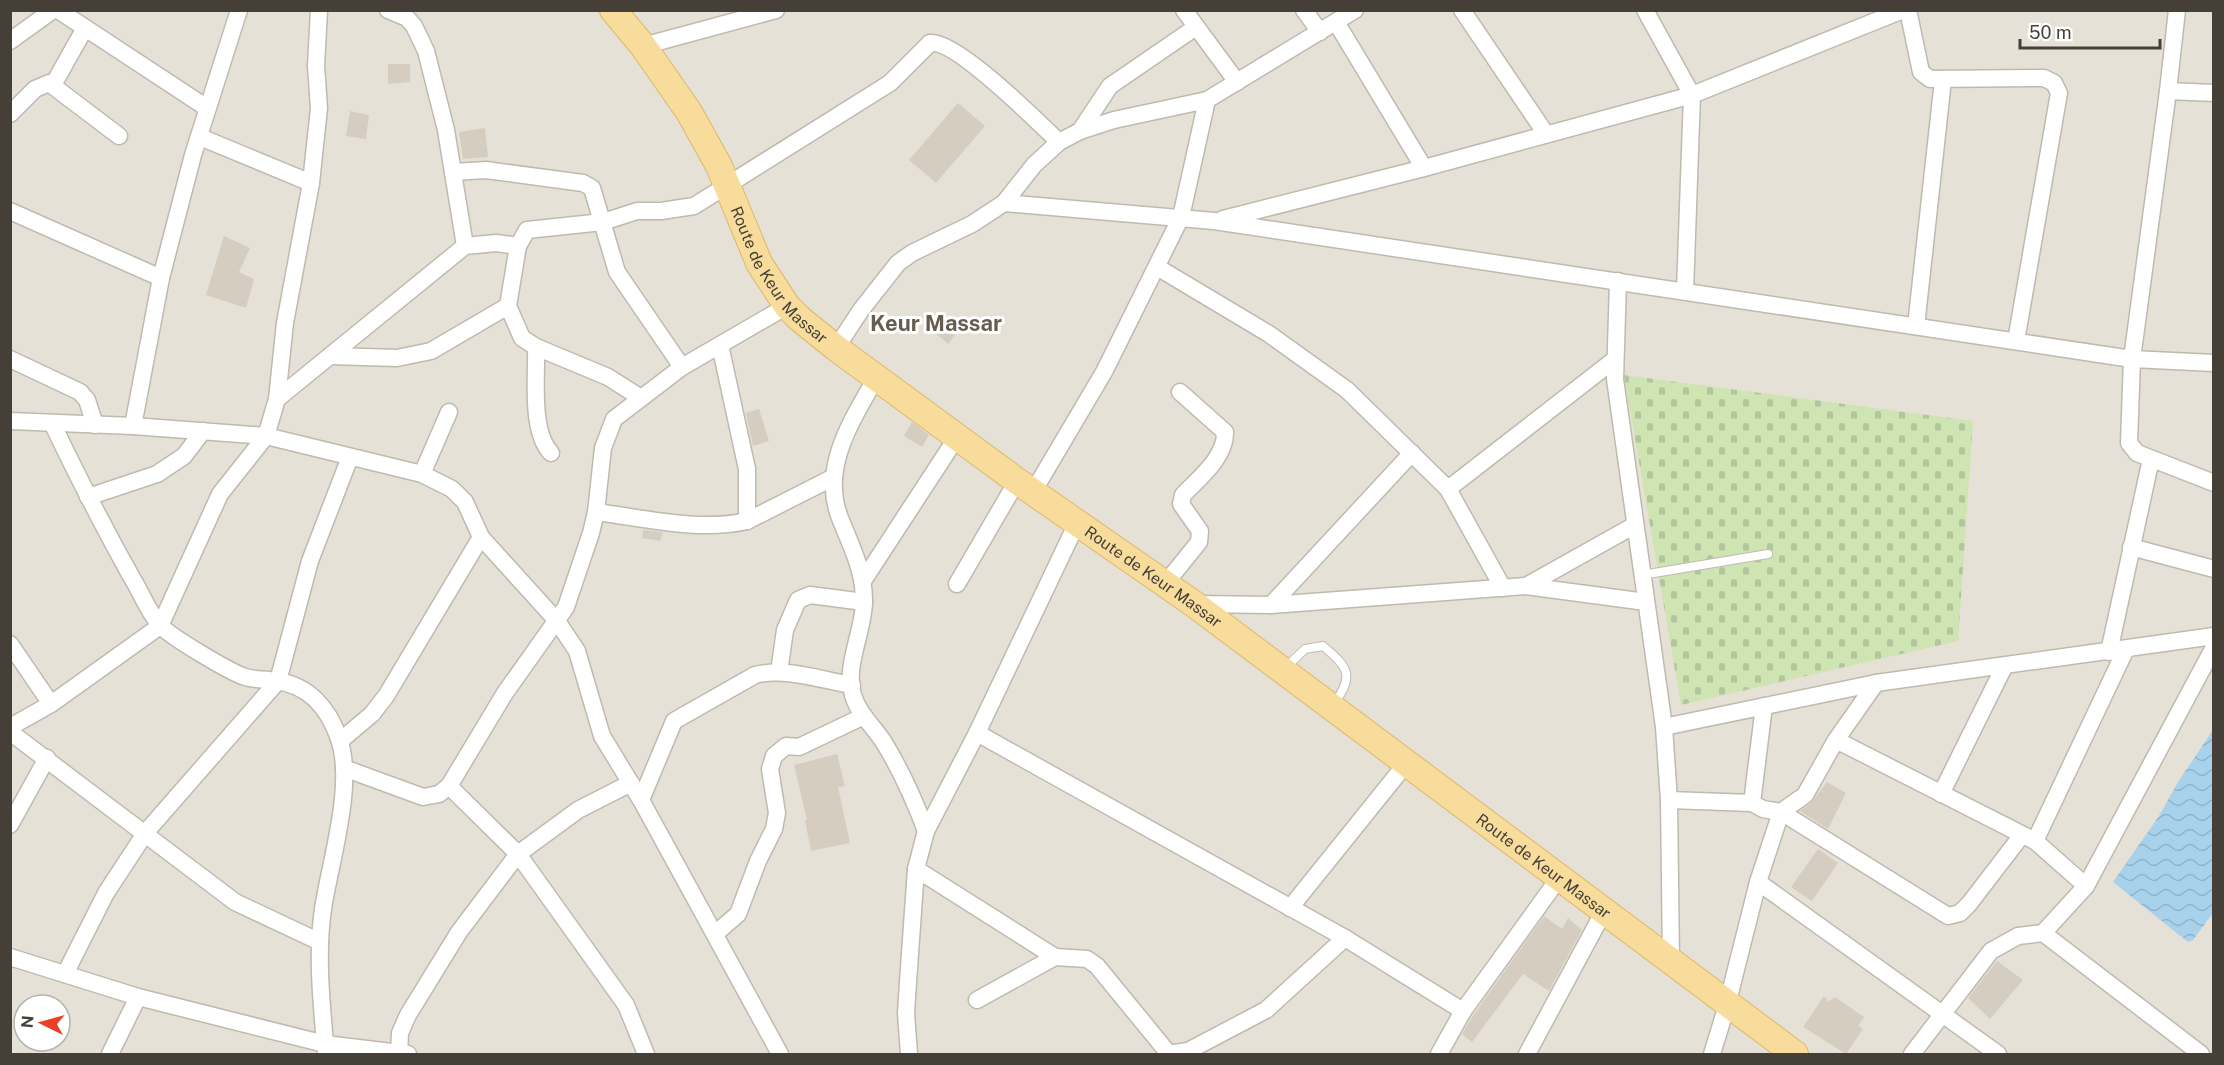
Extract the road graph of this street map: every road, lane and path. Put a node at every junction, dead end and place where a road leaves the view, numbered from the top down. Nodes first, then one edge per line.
1 (53, 10) edge
2 (58, 10) edge
3 (239, 10) edge
4 (319, 10) edge
5 (388, 10) edge
6 (613, 10) edge
7 (776, 10) edge
8 (1184, 10) edge
9 (1304, 10) edge
10 (1355, 10) edge
11 (1462, 10) edge
12 (1645, 10) edge
13 (1903, 10) edge
14 (1908, 10) edge
15 (2177, 10) edge
16 (1336, 22) junction
17 (1196, 27) junction
18 (85, 28) junction
19 (1320, 32) junction
20 (10, 41) edge
21 (643, 46) junction
22 (1943, 81) junction
23 (1237, 82) junction
24 (54, 85) junction
25 (2168, 91) junction
26 (2214, 93) edge
27 (1692, 95) junction
28 (1207, 100) junction
29 (207, 108) junction
30 (10, 114) edge
31 (1080, 131) junction
32 (1546, 134) junction
33 (119, 136) dead end
34 (200, 137) junction
35 (1059, 142) junction
36 (1424, 168) junction
37 (453, 172) junction
38 (311, 183) junction
39 (728, 186) junction
40 (1004, 203) junction
41 (10, 211) edge
42 (1181, 217) junction
43 (1214, 221) junction
44 (603, 222) junction
45 (465, 246) junction
46 (518, 246) junction
47 (1157, 267) junction
48 (161, 278) junction
49 (1618, 280) junction
50 (1685, 291) junction
51 (508, 306) junction
52 (786, 306) junction
53 (1916, 326) junction
54 (2016, 341) junction
55 (720, 345) junction
56 (536, 347) junction
57 (836, 348) junction
58 (330, 356) junction
59 (10, 358) edge
60 (2132, 359) junction
61 (1614, 360) junction
62 (2214, 363) edge
63 (682, 367) junction
64 (876, 378) junction
65 (1180, 392) dead end
66 (641, 398) junction
67 (277, 399) junction
68 (449, 412) dead end
69 (10, 421) edge
70 (53, 424) junction
71 (95, 425) junction
72 (134, 426) junction
73 (203, 431) junction
74 (266, 436) junction
75 (957, 437) junction
76 (551, 453) dead end
77 (1412, 453) junction
78 (350, 457) junction
79 (2151, 459) junction
80 (422, 474) junction
81 (834, 477) junction
82 (2214, 483) edge
83 (1025, 486) junction
84 (1448, 489) junction
85 (87, 497) junction
86 (596, 512) junction
87 (747, 521) junction
88 (1077, 523) junction
89 (1635, 525) junction
90 (481, 537) junction
91 (2131, 548) junction
92 (1768, 554) dead end
93 (2214, 569) edge
94 (1642, 575) junction
95 (863, 581) junction
96 (957, 584) dead end
97 (1165, 584) junction
98 (1526, 586) junction
99 (1503, 588) junction
100 (864, 602) junction
101 (1646, 602) junction
102 (1194, 604) junction
103 (1272, 605) junction
104 (556, 621) junction
105 (160, 626) junction
106 (2214, 636) edge
107 (10, 644) edge
108 (2214, 647) edge
109 (2118, 650) junction
110 (2004, 667) junction
111 (1281, 671) junction
112 (779, 672) junction
113 (278, 681) junction
114 (1876, 683) junction
115 (852, 685) junction
116 (51, 704) junction
117 (1764, 706) junction
118 (1332, 709) junction
119 (864, 716) junction
120 (10, 727) edge
121 (1664, 727) junction
122 (10, 732) edge
123 (977, 733) junction
124 (1836, 740) junction
125 (340, 741) junction
126 (47, 758) junction
127 (1405, 765) junction
128 (344, 768) junction
129 (631, 783) junction
130 (449, 786) junction
131 (1941, 794) junction
132 (641, 800) junction
133 (1669, 800) junction
134 (1752, 803) junction
135 (1781, 812) junction
136 (10, 825) edge
137 (926, 831) junction
138 (146, 832) junction
139 (2029, 838) junction
140 (518, 854) junction
141 (916, 868) junction
142 (1559, 878) junction
143 (1758, 882) junction
144 (2086, 886) junction
145 (1290, 908) junction
146 (1604, 911) junction
147 (2043, 933) junction
148 (715, 934) junction
149 (1345, 938) junction
150 (320, 942) junction
151 (10, 957) edge
152 (1055, 957) junction
153 (1671, 962) junction
154 (65, 974) junction
155 (138, 996) junction
156 (977, 1000) dead end
157 (1727, 1005) junction
158 (1463, 1011) junction
159 (1942, 1015) junction
160 (326, 1049) edge
161 (402, 1053) edge
162 (1189, 1053) edge
163 (110, 1054) edge
164 (646, 1054) edge
165 (780, 1054) edge
166 (909, 1054) edge
167 (1169, 1054) edge
168 (1439, 1054) edge
169 (1527, 1054) edge
170 (1712, 1054) edge
171 (1795, 1054) edge
172 (1912, 1054) edge
173 (1998, 1054) edge
174 (2201, 1054) edge

1 - 20 street
2 - 18 street
3 - 29 street
4 - 38 street
5 - 37 street
6 - 21 main road, Route de Keur Massar
7 - 21 street
8 - 17 street
9 - 19 street
10 - 16 street
11 - 32 street
12 - 27 street
13 - 27 street
14 - 22 street
15 - 25 street
16 - 19 street
16 - 36 street
17 - 23 street
17 - 31 street
18 - 24 street
18 - 29 street
19 - 23 street
21 - 39 main road, Route de Keur Massar
22 - 53 street
22 - 54 street
23 - 28 street
24 - 30 street
24 - 33 street
25 - 26 street
25 - 60 street
27 - 32 street
27 - 50 street
28 - 31 street
28 - 42 street
29 - 34 street
31 - 35 street
32 - 36 street
34 - 38 street
34 - 48 street
35 - 39 street
35 - 40 street
36 - 43 street
37 - 44 street
37 - 45 street
38 - 67 street
39 - 44 street
39 - 52 main road, Route de Keur Massar
40 - 42 street
40 - 57 street
41 - 48 street
42 - 43 street
42 - 47 street
43 - 49 street
44 - 46 street
44 - 63 street
45 - 46 street
45 - 58 street
46 - 51 street
47 - 77 street
47 - 83 street
48 - 72 street
49 - 50 street
49 - 61 street
50 - 53 street
51 - 56 street
51 - 58 street
52 - 55 street
52 - 57 main road, Route de Keur Massar
53 - 54 street
54 - 60 street
55 - 63 street
55 - 87 street
56 - 66 street
56 - 76 street
57 - 64 main road, Route de Keur Massar
58 - 67 street
59 - 71 street
60 - 62 street
60 - 79 street
61 - 84 street
61 - 89 street
63 - 66 street
64 - 75 main road, Route de Keur Massar
64 - 81 street
65 - 97 street
66 - 86 street
67 - 74 street
68 - 80 street
69 - 70 street
70 - 71 street
70 - 85 street
71 - 72 street
72 - 73 street
73 - 74 street
73 - 85 street
74 - 78 street
74 - 105 street
75 - 83 main road, Route de Keur Massar
75 - 95 street
77 - 84 street
77 - 103 street
78 - 80 street
78 - 113 street
79 - 82 street
79 - 91 street
80 - 90 street
81 - 87 street
81 - 95 street
83 - 88 main road, Route de Keur Massar
83 - 96 street
84 - 99 street
85 - 105 street
86 - 87 street
86 - 104 street
88 - 97 main road, Route de Keur Massar
88 - 123 street
89 - 94 street
89 - 98 street
90 - 104 street
90 - 125 street
91 - 93 street
91 - 109 street
92 - 94 lane
94 - 101 street
95 - 100 street
97 - 102 main road, Route de Keur Massar
98 - 99 street
98 - 101 street
99 - 103 street
100 - 112 street
100 - 115 street
101 - 121 street
102 - 103 street
102 - 111 main road, Route de Keur Massar
104 - 129 street
104 - 130 street
105 - 113 street
105 - 116 street
106 - 109 street
107 - 116 street
108 - 144 street
109 - 110 street
109 - 139 street
110 - 114 street
110 - 131 street
111 - 118 main road, Route de Keur Massar
111 - 118 lane
112 - 115 street
112 - 132 street
113 - 125 street
113 - 138 street
114 - 117 street
114 - 124 street
115 - 119 street
116 - 120 street
117 - 121 street
117 - 134 street
118 - 127 main road, Route de Keur Massar
119 - 137 street
119 - 148 street
121 - 133 street
122 - 126 street
123 - 137 street
123 - 145 street
124 - 131 street
124 - 135 street
125 - 128 street
126 - 136 street
126 - 138 street
127 - 142 main road, Route de Keur Massar
127 - 145 street
128 - 130 street
128 - 150 street
129 - 132 street
129 - 140 street
130 - 140 street
131 - 139 street
132 - 148 street
133 - 134 street
133 - 153 street
134 - 135 street
135 - 139 street
135 - 143 street
137 - 141 street
138 - 150 street
138 - 154 street
139 - 144 street
140 - 161 street
140 - 164 street
141 - 152 street
141 - 166 street
142 - 146 main road, Route de Keur Massar
142 - 158 street
143 - 157 street
143 - 159 street
144 - 147 street
145 - 149 street
146 - 153 main road, Route de Keur Massar
146 - 169 street
147 - 159 street
147 - 174 street
148 - 165 street
149 - 158 street
149 - 162 street
150 - 160 street
151 - 154 street
152 - 156 street
152 - 167 street
153 - 157 main road, Route de Keur Massar
154 - 155 street
155 - 160 street
155 - 163 street
157 - 170 street
157 - 171 main road, Route de Keur Massar
158 - 168 street
159 - 172 street
159 - 173 street
160 - 161 street
162 - 167 street

